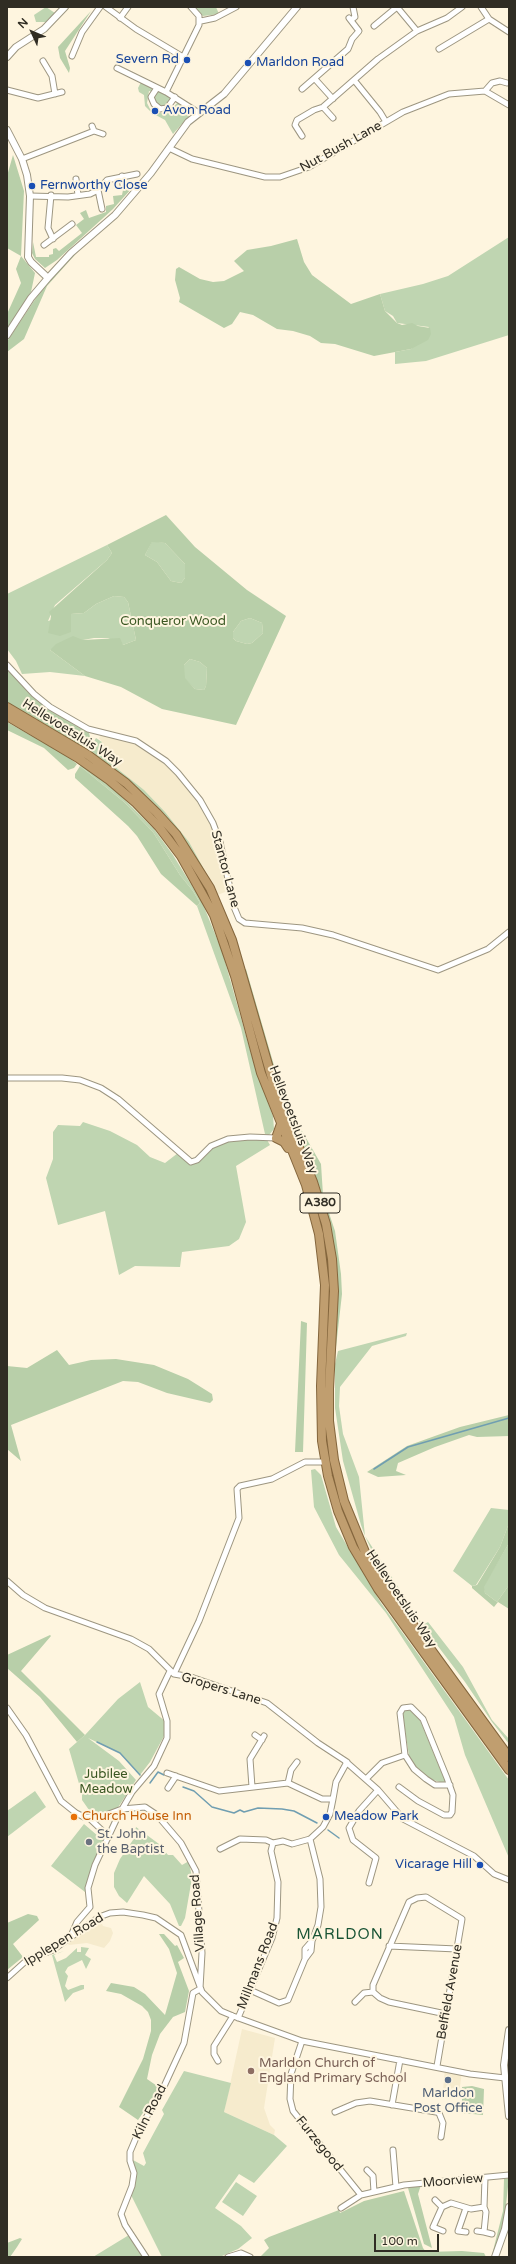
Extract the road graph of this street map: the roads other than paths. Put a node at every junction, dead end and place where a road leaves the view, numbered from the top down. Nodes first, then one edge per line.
1 (65, 7) edge
2 (100, 7) edge
3 (106, 7) edge
4 (128, 7) edge
5 (191, 7) edge
6 (236, 7) edge
7 (297, 7) edge
8 (353, 7) edge
9 (397, 7) edge
10 (462, 7) edge
11 (481, 7) edge
12 (112, 9) edge
13 (120, 18) junction
14 (489, 19) junction
15 (201, 21) junction
16 (374, 26) dead end
17 (417, 31) junction
18 (509, 32) edge
19 (439, 49) dead end
20 (71, 53) dead end
21 (7, 57) edge
22 (183, 57) junction
23 (44, 61) dead end
24 (117, 68) dead end
25 (315, 79) junction
26 (354, 80) junction
27 (507, 83) dead end
28 (157, 88) junction
29 (7, 90) edge
30 (302, 90) dead end
31 (485, 91) junction
32 (62, 92) dead end
33 (166, 92) junction
34 (55, 94) junction
35 (175, 97) junction
36 (333, 99) junction
37 (509, 106) edge
38 (323, 107) junction
39 (199, 113) junction
40 (333, 118) dead end
41 (386, 122) junction
42 (7, 130) edge
43 (103, 134) dead end
44 (302, 136) dead end
45 (169, 148) junction
46 (22, 159) junction
47 (137, 174) dead end
48 (122, 176) junction
49 (76, 179) dead end
50 (124, 185) dead end
51 (98, 190) junction
52 (51, 195) junction
53 (78, 195) junction
54 (30, 196) junction
55 (102, 209) dead end
56 (64, 222) dead end
57 (53, 239) junction
58 (44, 244) dead end
59 (48, 278) junction
60 (7, 335) edge
61 (7, 665) edge
62 (7, 707) edge
63 (7, 716) edge
64 (509, 932) edge
65 (7, 1078) edge
66 (281, 1124) junction
67 (276, 1138) junction
68 (295, 1158) junction
69 (326, 1462) junction
70 (7, 1581) edge
71 (172, 1672) junction
72 (7, 1708) edge
73 (255, 1735) dead end
74 (336, 1754) dead end
75 (406, 1755) junction
76 (509, 1757) edge
77 (347, 1762) junction
78 (300, 1769) dead end
79 (509, 1770) edge
80 (167, 1773) dead end
81 (176, 1776) junction
82 (368, 1781) junction
83 (288, 1783) junction
84 (450, 1786) junction
85 (252, 1787) junction
86 (399, 1787) dead end
87 (168, 1788) dead end
88 (378, 1790) junction
89 (333, 1799) junction
90 (122, 1809) junction
91 (89, 1818) junction
92 (108, 1837) junction
93 (310, 1839) junction
94 (273, 1843) junction
95 (220, 1849) dead end
96 (509, 1880) edge
97 (369, 1883) dead end
98 (68, 1940) junction
99 (389, 1946) junction
100 (458, 1949) junction
101 (7, 1978) edge
102 (200, 1989) junction
103 (250, 1990) junction
104 (373, 1992) junction
105 (355, 2002) dead end
106 (446, 2014) junction
107 (232, 2016) junction
108 (238, 2018) junction
109 (509, 2030) edge
110 (302, 2041) junction
111 (400, 2060) junction
112 (218, 2061) dead end
113 (437, 2066) junction
114 (507, 2078) edge
115 (392, 2105) junction
116 (335, 2112) dead end
117 (509, 2116) edge
118 (441, 2138) dead end
119 (393, 2150) dead end
120 (367, 2170) dead end
121 (509, 2175) edge
122 (485, 2178) junction
123 (396, 2187) junction
124 (374, 2192) junction
125 (361, 2195) junction
126 (435, 2200) dead end
127 (442, 2207) junction
128 (484, 2207) junction
129 (509, 2207) edge
130 (341, 2208) dead end
131 (466, 2208) junction
132 (443, 2231) dead end
133 (477, 2231) dead end
134 (466, 2232) dead end
135 (484, 2232) junction
136 (492, 2234) dead end
137 (146, 2257) edge
138 (228, 2257) edge
139 (250, 2257) edge
140 (495, 2257) edge

1 - 21 street
2 - 20 street
3 - 12 street
4 - 13 street
5 - 15 street
6 - 15 street
7 - 39 street
8 - 25 street
9 - 16 street
9 - 17 street
10 - 17 street
11 - 14 street
12 - 13 street
13 - 22 street
14 - 18 street
14 - 19 street
15 - 22 street
17 - 26 street
22 - 33 street
23 - 34 street
24 - 28 street
25 - 30 street
25 - 36 street
26 - 36 street
26 - 41 street
27 - 31 street
28 - 33 street
28 - 35 street
29 - 34 street
31 - 37 street
31 - 41 street, Nut Bush Lane
32 - 34 street
33 - 35 street
35 - 39 street
36 - 38 street
38 - 40 street
38 - 44 street
39 - 45 street
41 - 45 street, Nut Bush Lane
42 - 46 street
43 - 46 street
45 - 59 street
46 - 54 street
47 - 48 street
48 - 50 street
48 - 51 street
49 - 53 street
51 - 53 street
51 - 55 street
52 - 53 street
52 - 54 street
52 - 57 street
54 - 59 street
56 - 57 street
57 - 58 street
59 - 60 street
61 - 64 street, Stantor Lane
62 - 76 highway, Hellevoetsluis Way / A380
63 - 66 highway, Hellevoetsluis Way / A380
65 - 67 street
66 - 67 highway
66 - 68 highway, Hellevoetsluis Way / A380
67 - 68 highway
68 - 69 highway, Hellevoetsluis Way / A380
69 - 71 street
69 - 79 highway, Hellevoetsluis Way / A380
70 - 71 street, Gropers Lane
71 - 77 street, Gropers Lane
71 - 90 street
72 - 91 street
73 - 85 street
74 - 77 street
75 - 82 street
75 - 84 street
75 - 84 street
77 - 82 street
77 - 89 street
78 - 83 street
80 - 81 street
81 - 85 street
81 - 87 street
82 - 88 street
83 - 85 street
83 - 89 street
84 - 86 street
88 - 96 street
88 - 97 street
89 - 93 street
90 - 91 street, Village Road
90 - 92 street
90 - 102 street, Village Road
91 - 92 street
92 - 98 street
93 - 94 street
93 - 103 street
94 - 95 street
94 - 103 street, Millmans Road
98 - 101 street, Ipplepen Road
98 - 102 street, Ipplepen Road
99 - 100 street
99 - 100 street, Belfield Avenue
99 - 104 street
100 - 106 street, Belfield Avenue
102 - 107 street
102 - 137 street, Kiln Road
103 - 108 street, Millmans Road
104 - 105 street
104 - 106 street
106 - 113 street, Belfield Avenue
107 - 108 street
107 - 112 street
108 - 110 street
109 - 114 street
110 - 111 street
110 - 125 street, Furzegood
111 - 113 street
111 - 115 street
113 - 114 street
114 - 117 street
115 - 116 street
115 - 118 street
119 - 123 street
120 - 124 street
121 - 122 street, Moorview
122 - 123 street, Moorview
122 - 128 street
123 - 124 street, Moorview
124 - 125 street, Moorview
125 - 130 street
126 - 127 street
127 - 131 street
127 - 132 street
128 - 131 street
128 - 135 street
129 - 140 street
131 - 134 street
133 - 135 street
135 - 136 street
138 - 139 street

